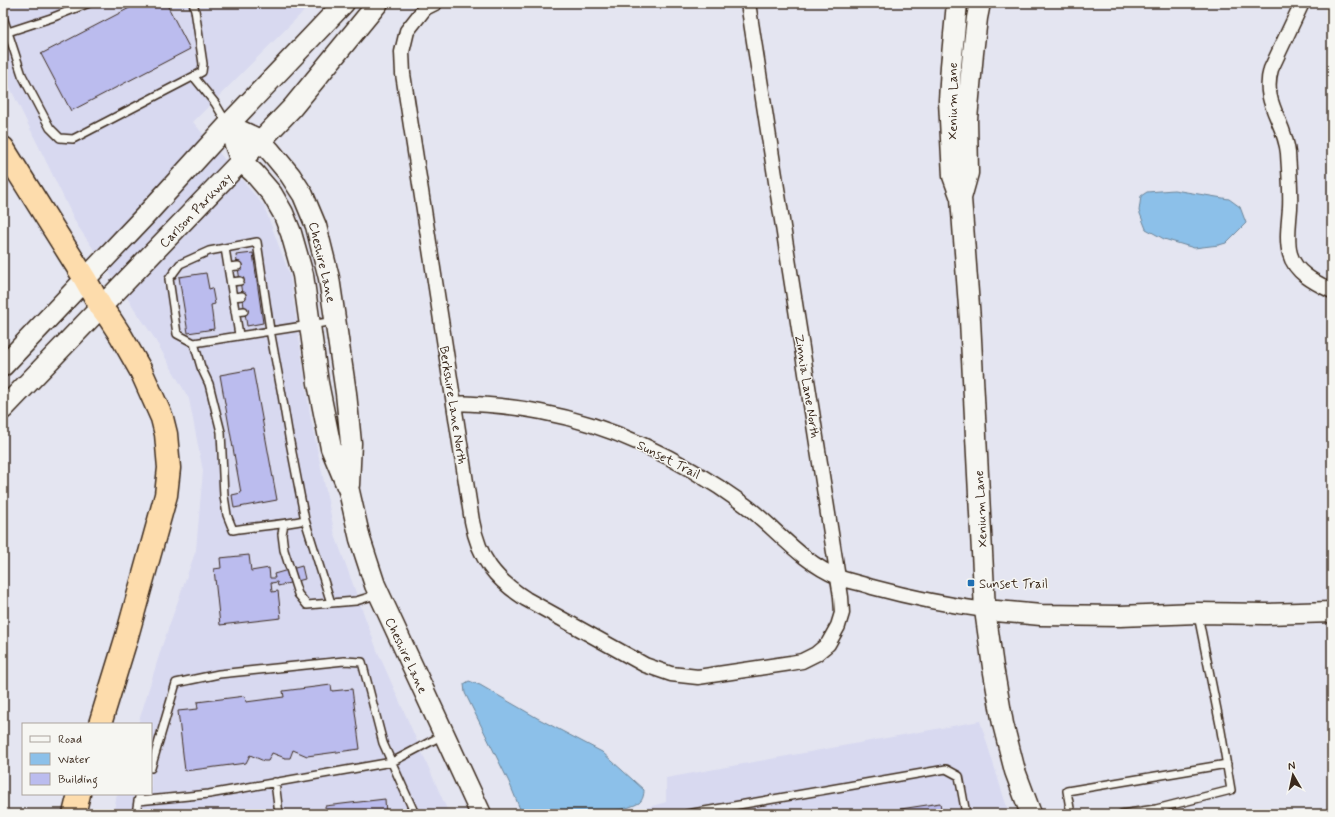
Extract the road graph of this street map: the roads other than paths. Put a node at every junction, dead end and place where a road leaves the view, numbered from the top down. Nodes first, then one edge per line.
1 (89, 3) edge
2 (193, 3) edge
3 (344, 3) edge
4 (378, 3) edge
5 (435, 3) edge
6 (748, 3) edge
7 (957, 3) edge
8 (980, 3) edge
9 (1302, 3) edge
10 (3, 16) edge
11 (8, 32) junction
12 (194, 77) junction
13 (228, 125) junction
14 (260, 140) junction
15 (3, 148) edge
16 (241, 161) junction
17 (961, 198) junction
18 (225, 248) junction
19 (238, 266) dead end
20 (228, 267) junction
21 (85, 279) junction
22 (240, 281) dead end
23 (231, 282) junction
24 (1332, 292) edge
25 (242, 296) dead end
26 (233, 297) junction
27 (101, 307) junction
28 (244, 311) dead end
29 (235, 312) junction
30 (335, 321) junction
31 (310, 325) junction
32 (270, 330) junction
33 (239, 335) junction
34 (194, 343) junction
35 (3, 366) edge
36 (454, 403) junction
37 (3, 409) edge
38 (349, 491) junction
39 (305, 520) junction
40 (284, 524) junction
41 (838, 577) junction
42 (379, 594) junction
43 (331, 603) junction
44 (985, 610) junction
45 (1332, 612) edge
46 (1197, 613) junction
47 (710, 676) joint
48 (100, 723) edge
49 (444, 735) junction
50 (392, 762) junction
51 (1226, 764) junction
52 (152, 765) edge
53 (275, 782) junction
54 (79, 795) edge
55 (140, 795) edge
56 (138, 801) junction
57 (1156, 811) edge
58 (74, 814) edge
59 (136, 814) edge
60 (279, 814) edge
61 (416, 814) edge
62 (481, 814) edge
63 (687, 814) edge
64 (966, 814) edge
65 (1031, 814) edge
66 (1072, 814) edge
67 (1121, 814) edge

1 - 11 lane
2 - 12 lane
3 - 13 main road
4 - 14 main road, Carlson Parkway
5 - 36 street, Berkshire Lane North
6 - 41 street, Zinnia Lane North
7 - 17 main road, Xenium Lane
8 - 17 main road, Xenium Lane
9 - 24 street
10 - 11 lane
11 - 12 lane
12 - 13 lane
13 - 14 main road, Cheshire Lane
13 - 16 main road, Cheshire Lane
13 - 21 main road
14 - 16 main road, Carlson Parkway
14 - 30 main road, Cheshire Lane
15 - 21 highway
16 - 27 main road, Carlson Parkway
16 - 31 main road, Cheshire Lane
17 - 44 main road, Xenium Lane
18 - 20 lane
18 - 32 lane
18 - 34 lane
19 - 20 lane
20 - 23 lane
21 - 27 highway
21 - 35 main road
22 - 23 lane
23 - 26 lane
25 - 26 lane
26 - 29 lane
27 - 37 main road, Carlson Parkway
27 - 48 highway
28 - 29 lane
29 - 33 lane
30 - 31 lane
30 - 38 main road, Cheshire Lane
31 - 32 lane
31 - 38 main road, Cheshire Lane
32 - 33 lane
32 - 39 lane
33 - 34 lane
34 - 40 lane
36 - 41 street, Sunset Trail
36 - 47 street, Berkshire Lane North
38 - 42 main road, Cheshire Lane
39 - 40 lane
39 - 43 lane
40 - 43 lane
41 - 44 street, Sunset Trail
41 - 47 street, Zinnia Lane North
42 - 43 lane
42 - 49 main road, Cheshire Lane
44 - 46 main road, Sunset Trail
44 - 65 main road, Xenium Lane
45 - 46 main road, Sunset Trail
46 - 51 lane
49 - 50 lane
49 - 62 main road, Cheshire Lane
50 - 52 lane
50 - 53 lane
50 - 61 lane
51 - 57 lane
51 - 66 lane
53 - 56 lane
53 - 60 lane
54 - 58 highway
55 - 56 lane
56 - 59 lane
57 - 67 lane
63 - 64 lane

